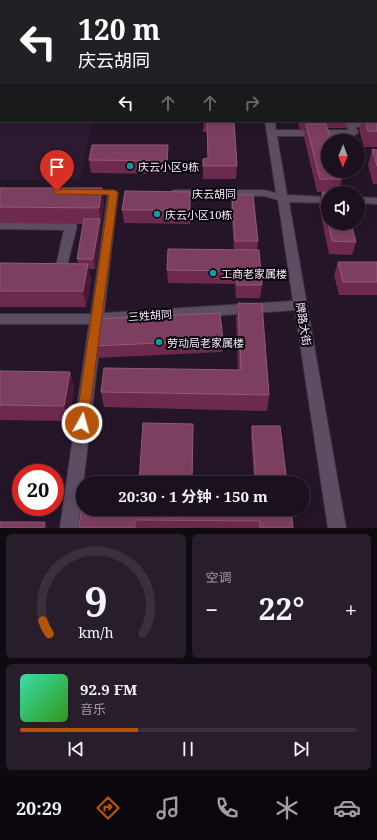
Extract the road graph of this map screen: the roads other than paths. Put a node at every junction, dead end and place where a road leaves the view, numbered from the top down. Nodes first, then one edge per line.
1 (270, 122) edge
2 (377, 124) edge
3 (272, 133) junction
4 (114, 192) dead end
5 (161, 193) edge
6 (284, 198) junction
7 (321, 200) edge
8 (365, 200) edge
9 (377, 201) edge
10 (0, 225) edge
11 (45, 274) edge
12 (60, 274) junction
13 (74, 275) edge
14 (301, 305) junction
15 (0, 319) edge
16 (96, 319) junction
17 (68, 528) edge
18 (337, 528) edge

1 - 3 street, 牌路大街
2 - 3 street
3 - 6 street, 牌路大街
4 - 16 street
5 - 6 street, 庆云胡同
6 - 7 street, 庆云胡同
6 - 14 street, 牌路大街
8 - 9 street
10 - 12 street
11 - 12 street
12 - 13 street
14 - 16 street, 三姓胡同
14 - 18 street, 牌路大街
15 - 16 street, 三姓胡同
16 - 17 street

